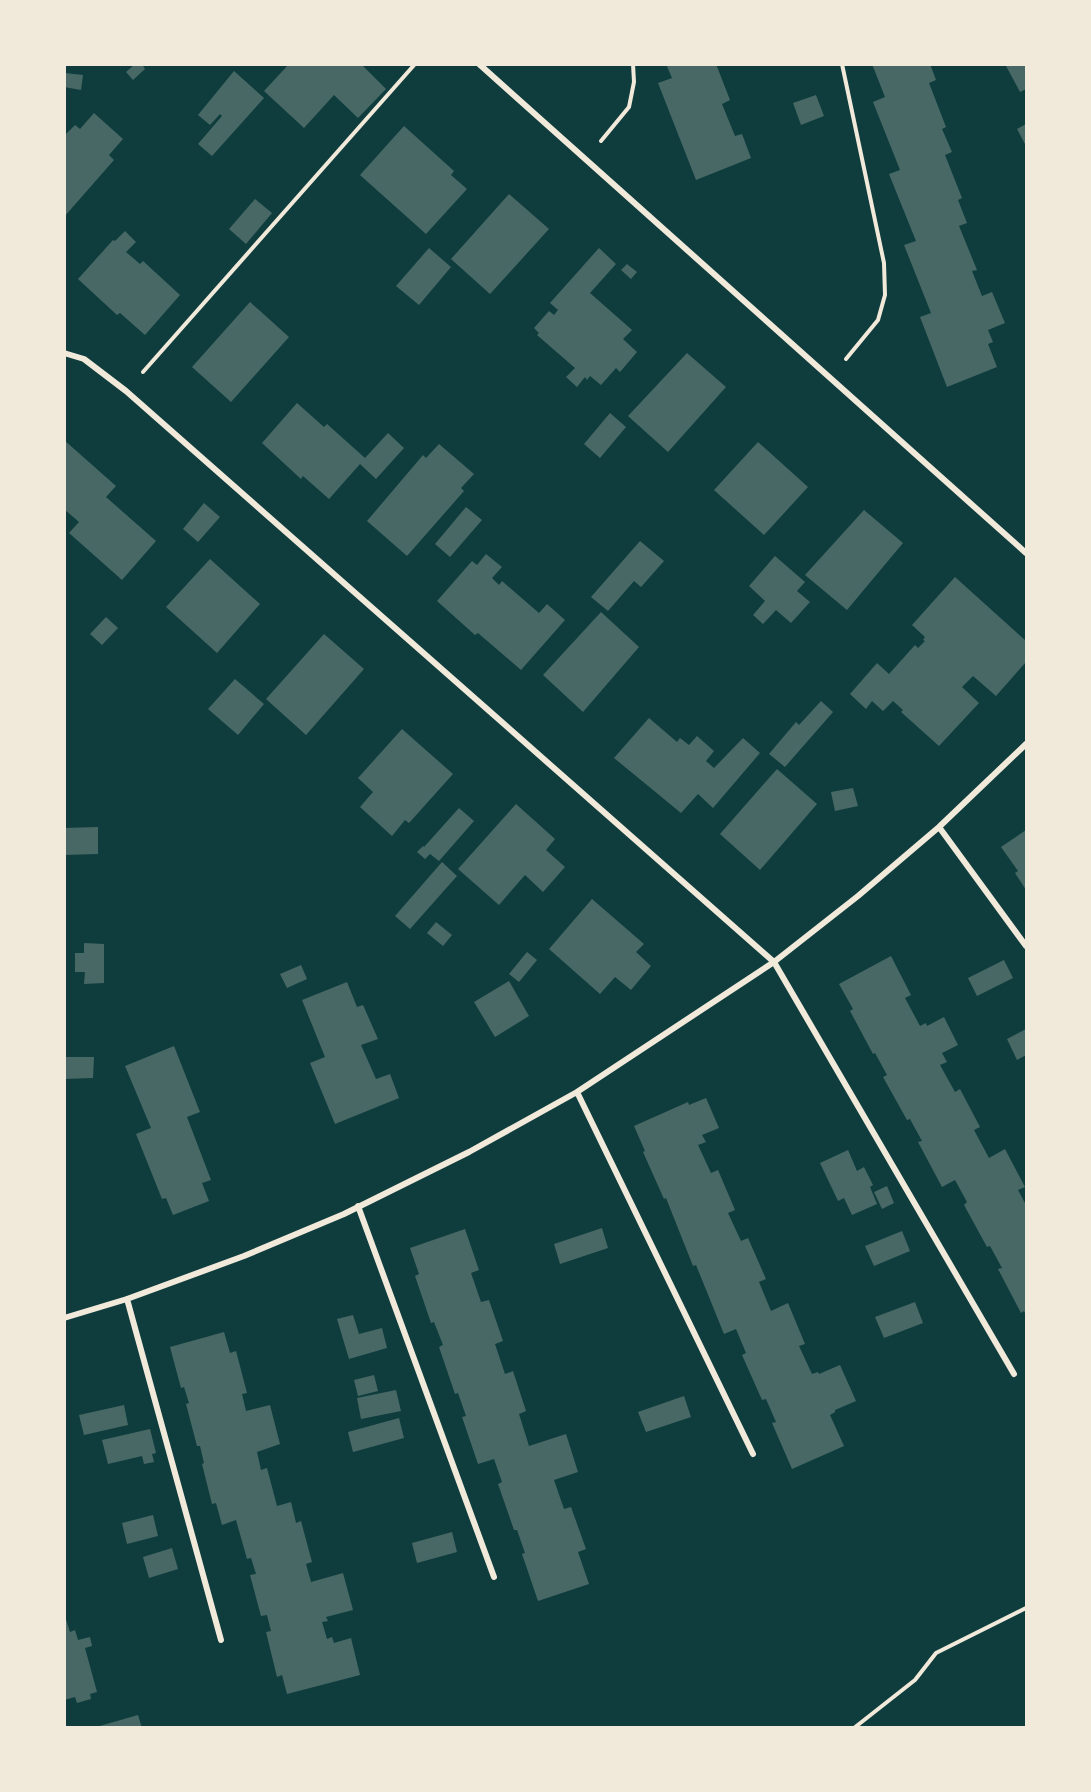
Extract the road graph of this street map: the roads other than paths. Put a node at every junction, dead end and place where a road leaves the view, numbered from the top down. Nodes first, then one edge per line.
1 (479, 64) edge
2 (64, 353) edge
3 (1026, 553) edge
4 (1026, 744) edge
5 (939, 827) junction
6 (1026, 946) edge
7 (774, 962) junction
8 (577, 1092) junction
9 (358, 1206) junction
10 (127, 1299) junction
11 (64, 1318) edge
12 (1014, 1374) dead end
13 (753, 1454) dead end
14 (494, 1577) dead end
15 (221, 1640) dead end

1 - 3 street
2 - 7 street
4 - 5 street
5 - 6 street
5 - 7 street
7 - 8 street
7 - 12 street
8 - 9 street
8 - 13 street
9 - 10 street
9 - 14 street
10 - 11 street
10 - 15 street

